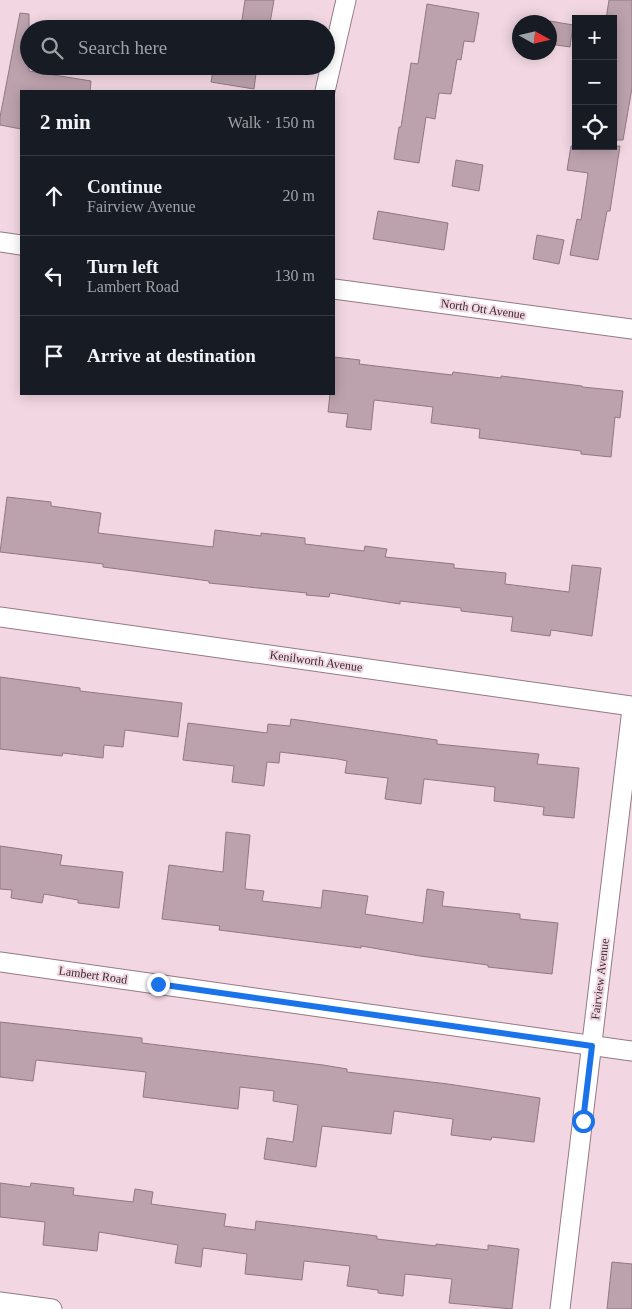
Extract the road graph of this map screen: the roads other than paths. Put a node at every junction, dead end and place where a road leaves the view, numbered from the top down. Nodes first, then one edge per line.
1 (346, 0) edge
2 (335, 48) edge
3 (329, 75) edge
4 (325, 90) edge
5 (0, 242) edge
6 (20, 245) edge
7 (335, 289) edge
8 (632, 329) edge
9 (0, 617) edge
10 (632, 707) edge
11 (0, 962) edge
12 (592, 1046) junction
13 (632, 1051) edge
14 (0, 1302) edge
15 (52, 1309) edge
16 (560, 1309) edge

1 - 2 street
3 - 4 street
5 - 6 street
7 - 8 street, North Ott Avenue
9 - 10 street, Kenilworth Avenue
10 - 12 street, Fairview Avenue
11 - 12 street, Lambert Road
12 - 13 street, Lambert Road
12 - 16 street, Fairview Avenue
14 - 15 street

